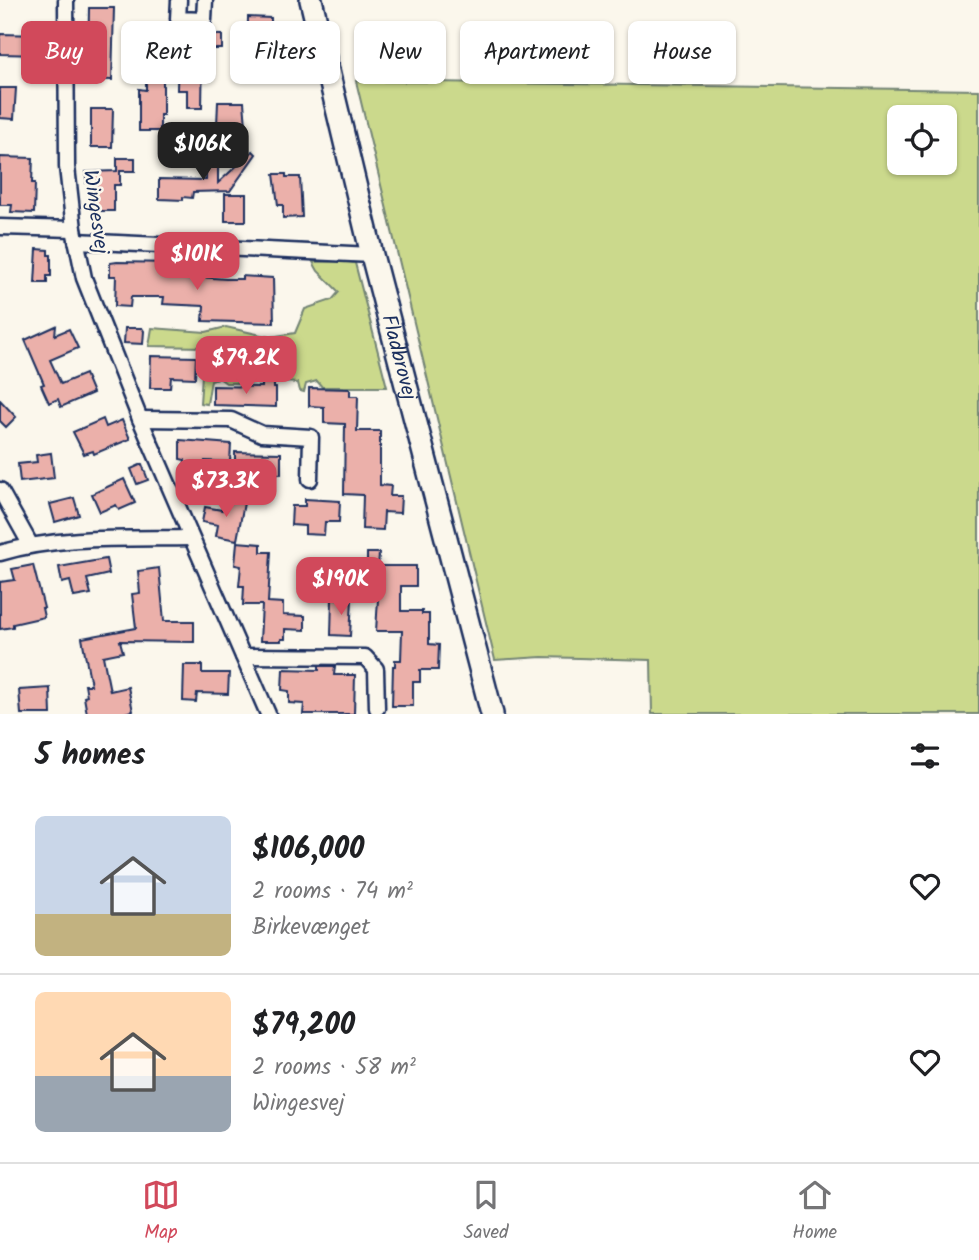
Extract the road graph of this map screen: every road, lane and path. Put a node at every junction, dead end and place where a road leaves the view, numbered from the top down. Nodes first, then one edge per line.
1 (66, 0) edge
2 (178, 0) edge
3 (205, 0) edge
4 (311, 0) edge
5 (0, 227) edge
6 (75, 235) junction
7 (372, 255) junction
8 (140, 419) junction
9 (310, 479) dead end
10 (0, 490) edge
11 (191, 538) junction
12 (30, 544) junction
13 (0, 553) edge
14 (243, 656) junction
15 (377, 708) dead end
16 (268, 714) edge
17 (492, 714) edge

1 - 6 street, Wingesvej
2 - 3 street
4 - 7 main road, Fladbrovej
5 - 6 street
6 - 7 street
6 - 8 street, Wingesvej
7 - 17 main road, Fladbrovej
8 - 9 street
8 - 11 street, Wingesvej
10 - 12 street
11 - 12 street
11 - 14 street, Wingesvej
12 - 13 street
14 - 15 street
14 - 16 street, Wingesvej

